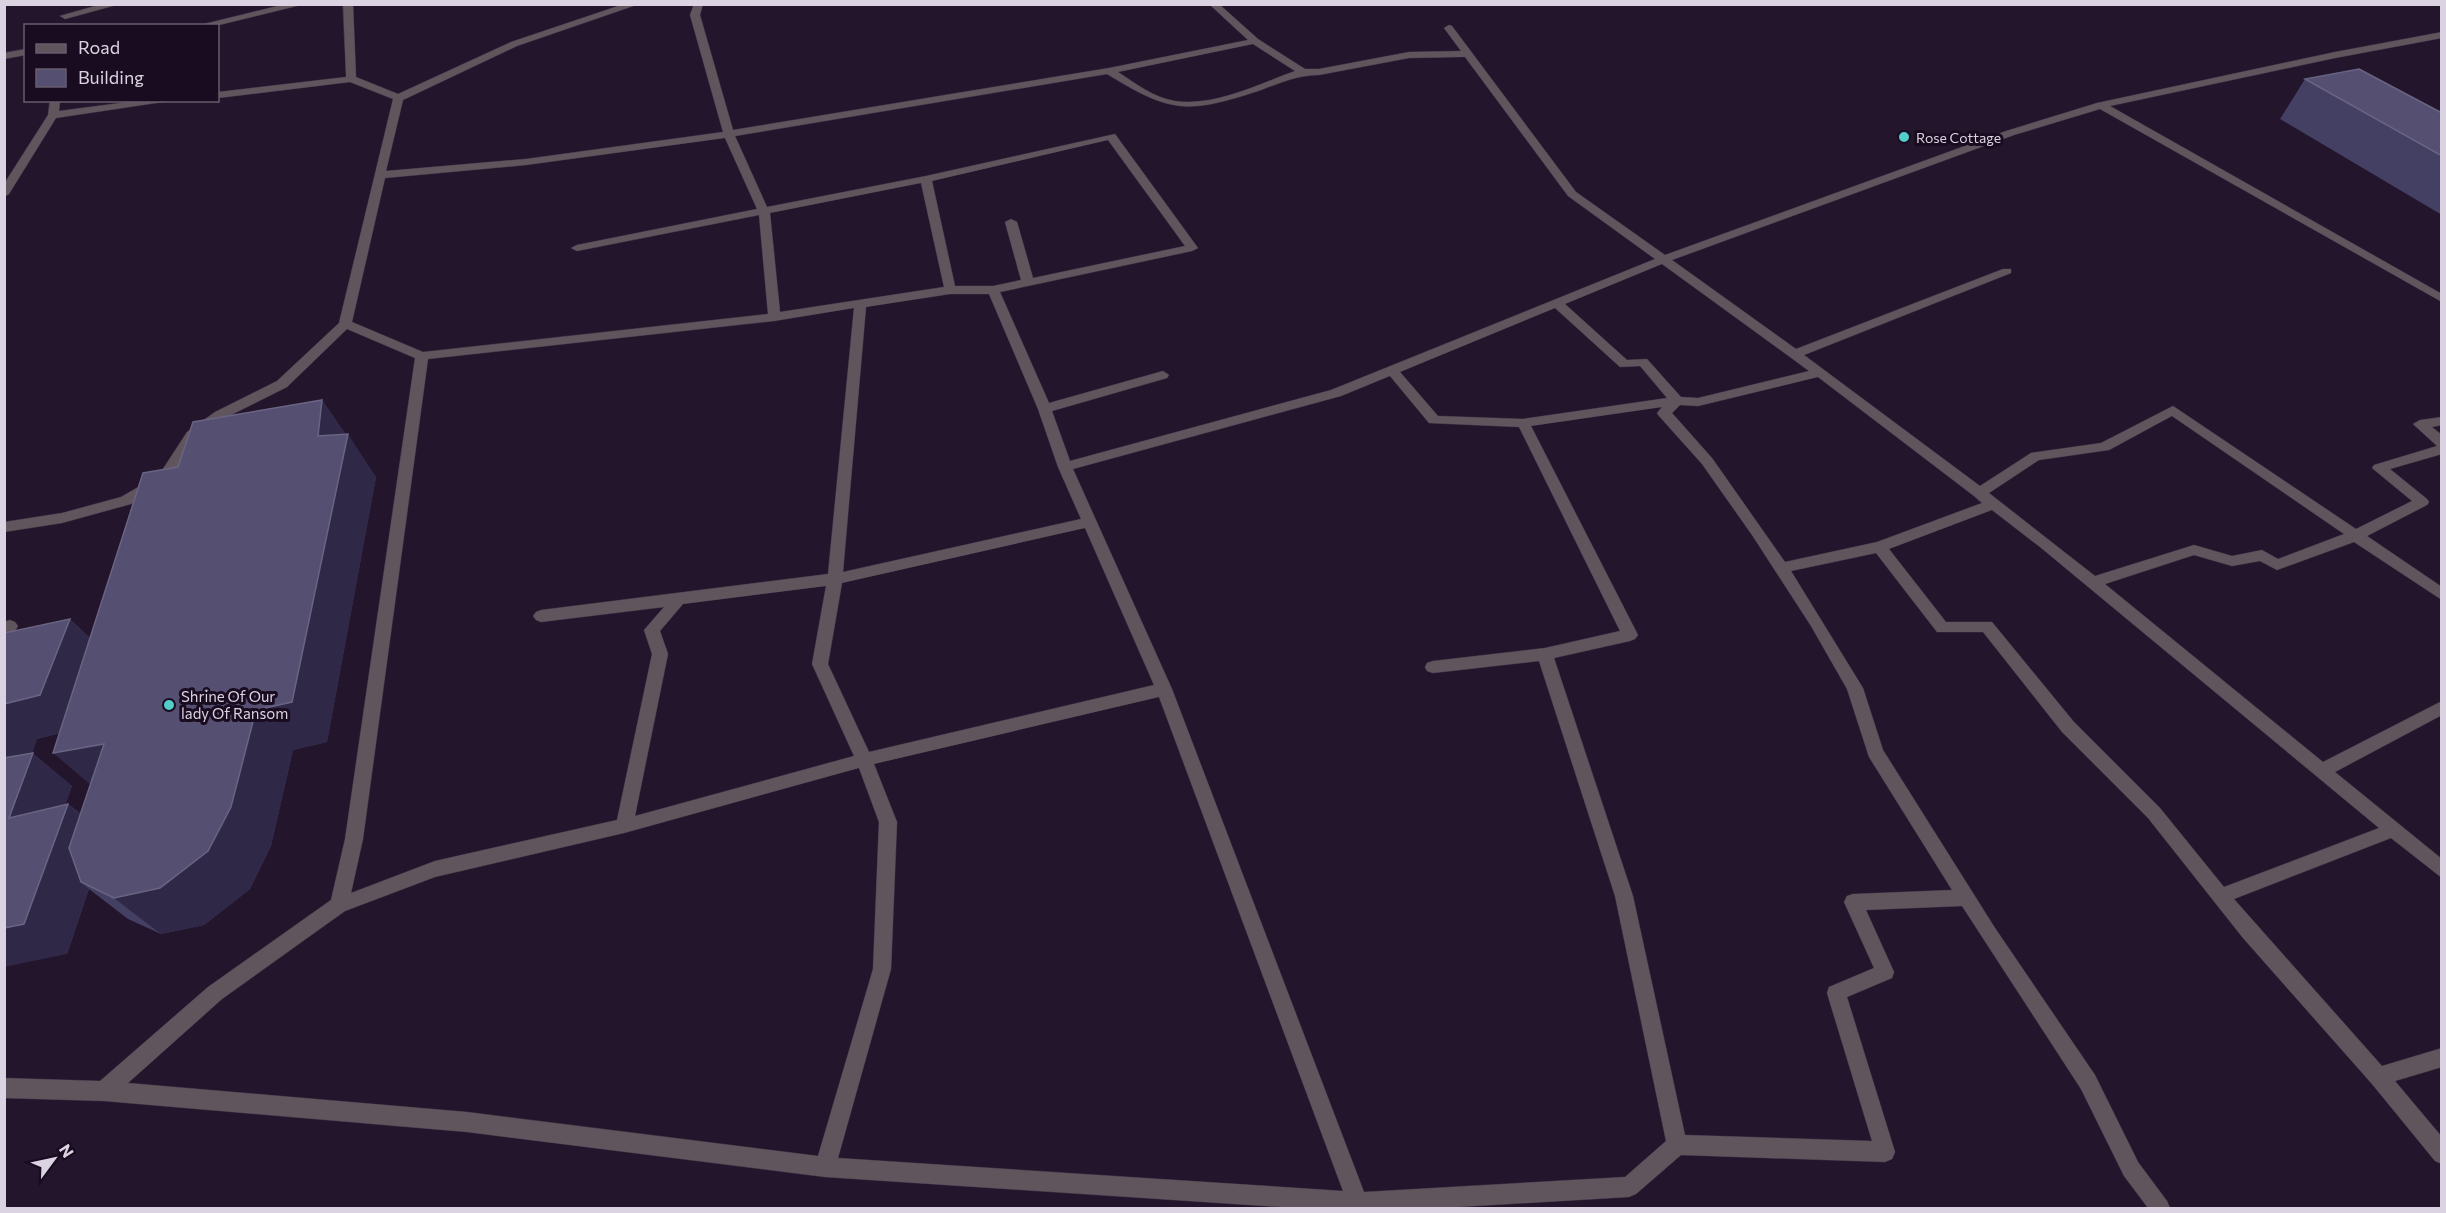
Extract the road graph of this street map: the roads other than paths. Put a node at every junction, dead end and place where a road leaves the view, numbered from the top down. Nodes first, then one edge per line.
1 (66, 4) edge
2 (116, 4) edge
3 (301, 4) edge
4 (348, 4) edge
5 (635, 4) edge
6 (699, 4) edge
7 (1213, 4) edge
8 (64, 21) edge
9 (209, 24) edge
10 (1449, 28) dead end
11 (2442, 35) edge
12 (1255, 41) junction
13 (24, 52) edge
14 (1465, 54) junction
15 (4, 56) edge
16 (1109, 71) junction
17 (1303, 72) junction
18 (351, 79) junction
19 (219, 95) edge
20 (398, 98) junction
21 (54, 102) edge
22 (154, 102) edge
23 (2101, 105) junction
24 (53, 114) junction
25 (729, 134) junction
26 (379, 175) junction
27 (926, 179) junction
28 (4, 194) edge
29 (764, 212) junction
30 (1011, 222) dead end
31 (577, 248) dead end
32 (1662, 260) junction
33 (2007, 271) dead end
34 (1028, 282) junction
35 (950, 290) junction
36 (993, 290) junction
37 (2442, 299) edge
38 (1556, 302) junction
39 (860, 304) junction
40 (774, 317) junction
41 (345, 324) junction
42 (1794, 354) junction
43 (423, 356) junction
44 (1392, 370) junction
45 (1820, 372) junction
46 (1163, 375) dead end
47 (1677, 401) junction
48 (1045, 409) junction
49 (2442, 421) edge
50 (1523, 423) junction
51 (2442, 443) edge
52 (2442, 449) edge
53 (1065, 467) junction
54 (1978, 492) junction
55 (1993, 504) junction
56 (1090, 522) junction
57 (4, 527) edge
58 (2357, 535) junction
59 (1880, 547) junction
60 (1781, 568) junction
61 (835, 579) junction
62 (2092, 583) junction
63 (2442, 595) edge
64 (679, 599) junction
65 (541, 616) dead end
66 (1545, 654) junction
67 (1433, 667) dead end
68 (1164, 689) junction
69 (2439, 711) edge
70 (864, 760) junction
71 (2321, 771) junction
72 (624, 826) junction
73 (2393, 830) junction
74 (2442, 870) edge
75 (2221, 896) junction
76 (1966, 897) junction
77 (339, 905) junction
78 (2442, 1057) edge
79 (2379, 1077) junction
80 (4, 1088) edge
81 (104, 1091) junction
82 (1677, 1145) junction
83 (2442, 1154) edge
84 (825, 1167) junction
85 (1359, 1206) edge
86 (2160, 1209) edge

1 - 8 street
2 - 8 street
3 - 9 street
4 - 18 street
5 - 20 street
6 - 25 street
7 - 12 street
10 - 14 street
11 - 23 street
12 - 16 street
12 - 17 street
13 - 15 street
14 - 17 street
14 - 32 street
16 - 17 street
16 - 25 street
18 - 19 street
18 - 20 street
20 - 26 street
21 - 24 street
22 - 24 street
23 - 32 street
23 - 37 street
24 - 28 street
25 - 26 street
25 - 29 street
26 - 41 street
27 - 29 street
27 - 34 street
27 - 35 street
29 - 31 street
29 - 40 street
30 - 34 street
32 - 38 street
32 - 42 street
33 - 42 street
34 - 36 street
35 - 36 street
35 - 39 street
36 - 48 street
38 - 44 street
38 - 47 street
39 - 40 street
39 - 61 street
40 - 43 street
41 - 43 street
41 - 57 street
42 - 45 street
43 - 77 street
44 - 50 street
44 - 53 street
45 - 47 street
45 - 54 street
46 - 48 street
47 - 50 street
47 - 60 street
48 - 53 street
49 - 51 street
50 - 66 street
52 - 58 street
53 - 56 street
54 - 55 street
54 - 58 street
55 - 59 street
55 - 62 street
56 - 61 street
56 - 68 street
58 - 62 street
58 - 63 street
59 - 60 street
59 - 75 street
60 - 76 street
61 - 64 street
61 - 70 street
62 - 71 street
64 - 65 street
64 - 72 street
66 - 67 street
66 - 82 street
68 - 70 street
68 - 85 street
69 - 71 street
70 - 72 street
70 - 84 street
71 - 73 street
72 - 77 street
73 - 74 street
73 - 75 street
75 - 79 street
76 - 82 street
76 - 86 street
77 - 81 street
78 - 79 street
79 - 83 street
80 - 81 street
81 - 84 street
82 - 85 street
84 - 85 street

